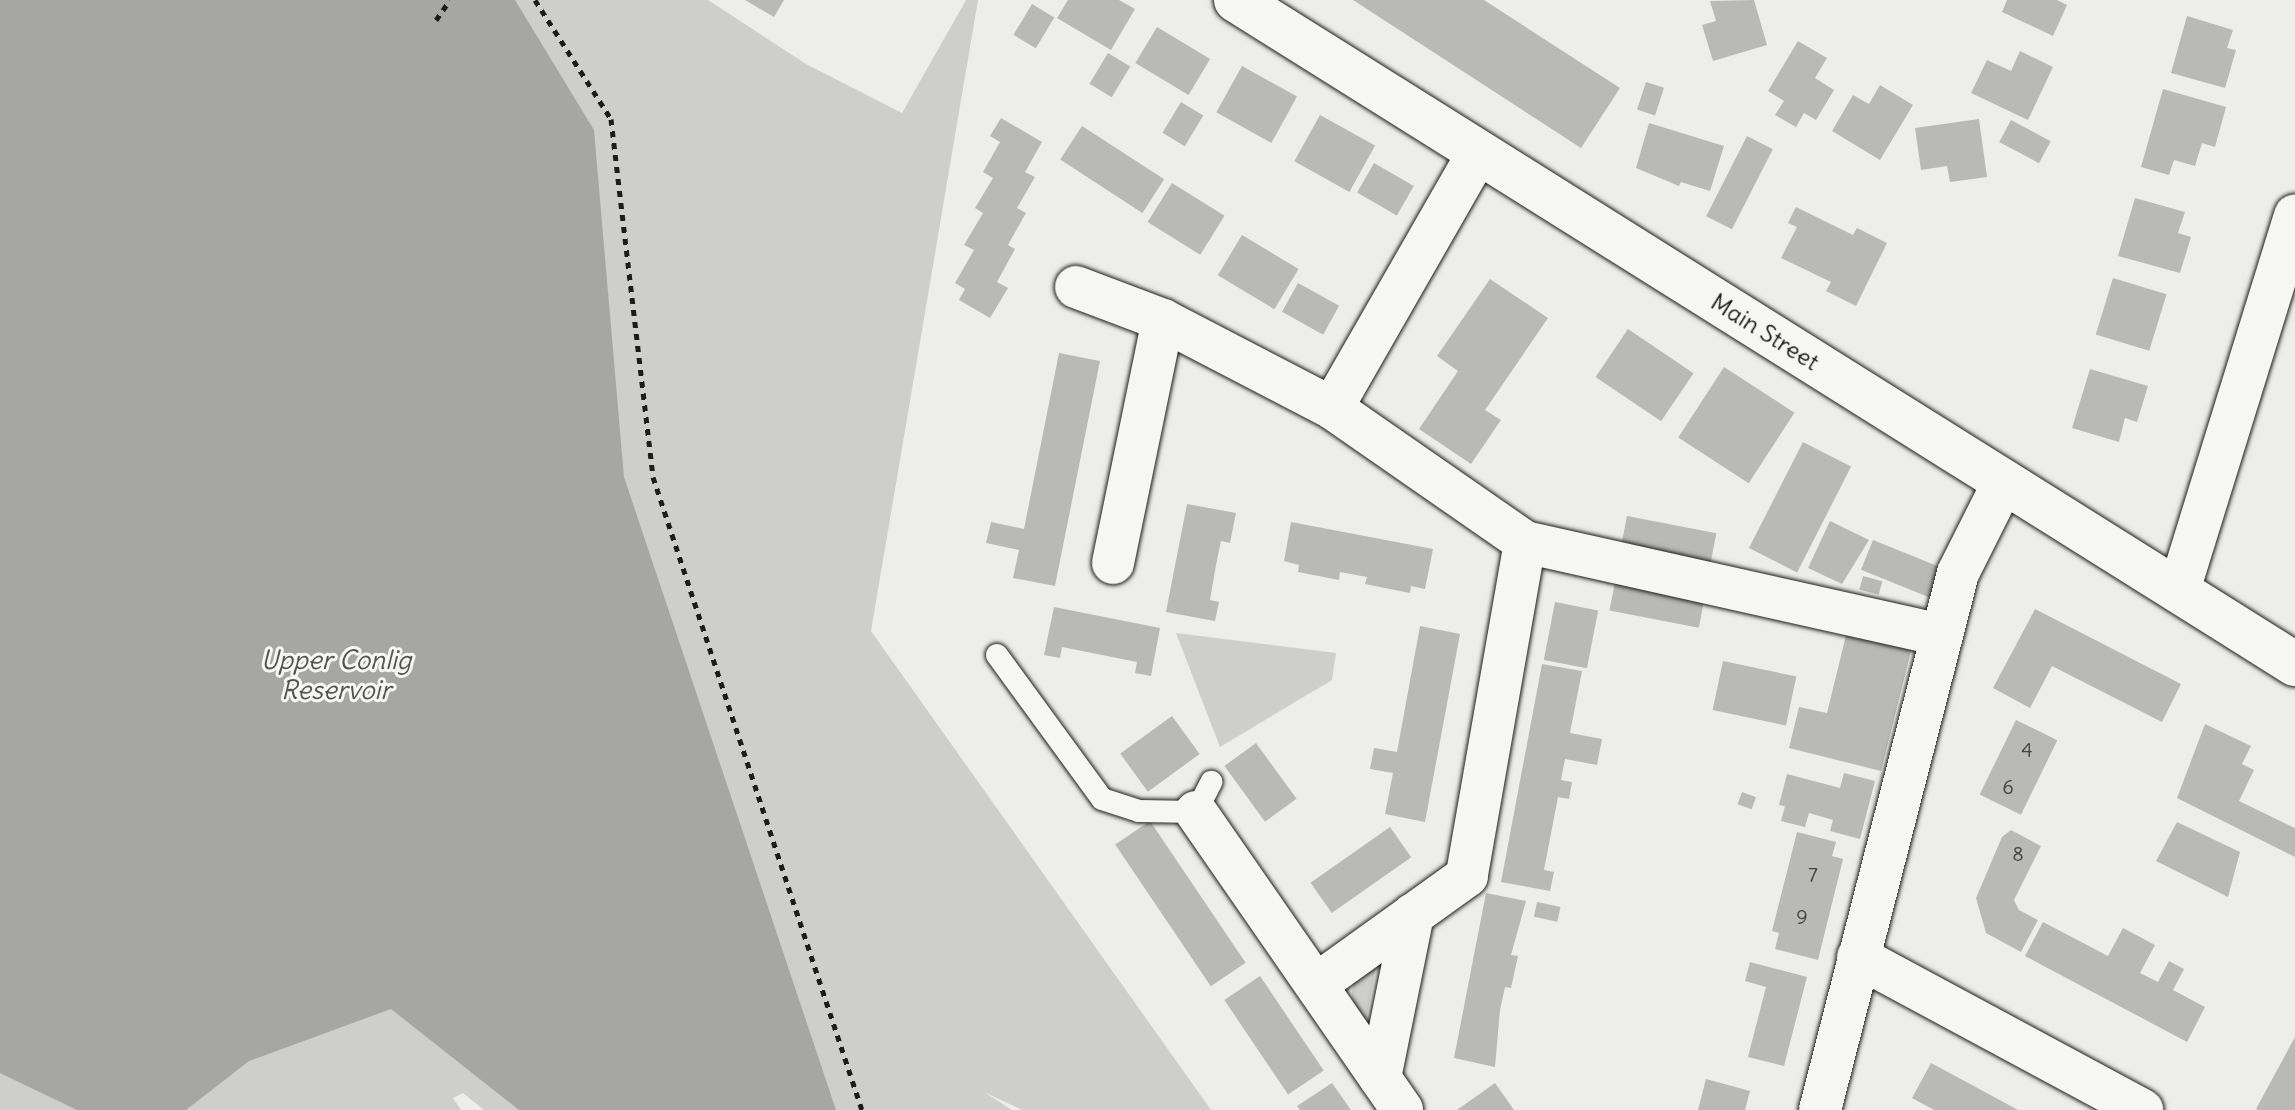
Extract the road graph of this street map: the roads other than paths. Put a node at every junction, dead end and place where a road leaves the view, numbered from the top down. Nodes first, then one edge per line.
1 (1236, 0) edge
2 (1478, 153) junction
3 (2295, 215) edge
4 (1076, 287) dead end
5 (1163, 320) junction
6 (1332, 408) junction
7 (2004, 481) junction
8 (1525, 542) junction
9 (1113, 563) dead end
10 (2180, 587) junction
11 (1940, 635) junction
12 (997, 655) dead end
13 (2295, 664) edge
14 (1204, 797) joint
15 (1413, 914) junction
16 (1858, 957) junction
17 (1318, 983) junction
18 (1391, 1094) edge
19 (1820, 1110) edge
20 (2142, 1110) edge

1 - 2 street, Main Street
2 - 6 street
2 - 7 street, Main Street
3 - 10 street
4 - 5 street
5 - 6 street
5 - 9 street
6 - 8 street
7 - 10 street, Main Street
7 - 11 street
8 - 11 street
8 - 15 street
10 - 13 street, Main Street
11 - 16 street
12 - 14 lane
14 - 17 street
15 - 17 street
15 - 18 street
16 - 19 street
16 - 20 street
17 - 18 street

